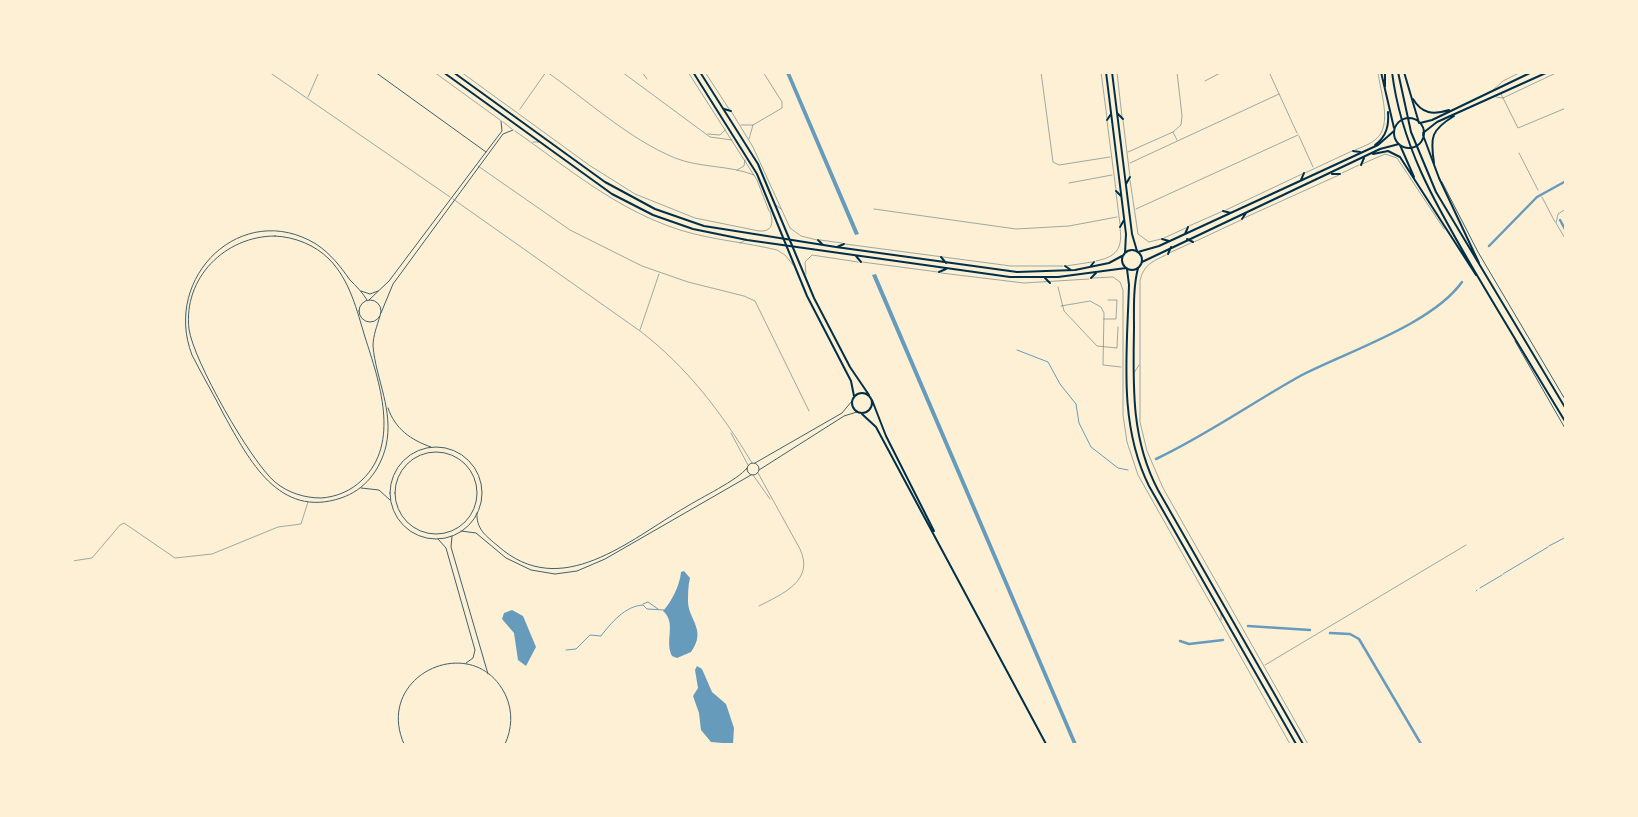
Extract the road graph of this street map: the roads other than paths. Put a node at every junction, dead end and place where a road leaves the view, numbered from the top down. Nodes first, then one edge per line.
1 (269, 72) edge
2 (319, 72) edge
3 (375, 72) edge
4 (434, 72) edge
5 (443, 72) edge
6 (453, 72) edge
7 (461, 72) edge
8 (547, 72) edge
9 (622, 72) edge
10 (642, 72) edge
11 (688, 72) edge
12 (694, 72) edge
13 (700, 72) edge
14 (705, 72) edge
15 (763, 72) edge
16 (1041, 72) edge
17 (1101, 72) edge
18 (1106, 72) edge
19 (1112, 72) edge
20 (1117, 72) edge
21 (1177, 72) edge
22 (1222, 72) edge
23 (1269, 72) edge
24 (1380, 72) edge
25 (1384, 72) edge
26 (1392, 72) edge
27 (1398, 72) edge
28 (1404, 72) edge
29 (1521, 72) edge
30 (1532, 72) edge
31 (1548, 72) edge
32 (1558, 72) edge
33 (647, 80) dead end
34 (1204, 81) dead end
35 (1493, 90) junction
36 (1280, 94) junction
37 (1501, 94) junction
38 (484, 95) junction
39 (493, 95) junction
40 (1385, 95) junction
41 (1411, 97) junction
42 (1495, 97) junction
43 (1503, 98) junction
44 (308, 99) junction
45 (482, 101) junction
46 (1469, 102) junction
47 (1387, 104) junction
48 (1458, 107) junction
49 (484, 108) junction
50 (1472, 108) junction
51 (1566, 108) edge
52 (520, 109) dead end
53 (724, 109) junction
54 (731, 111) junction
55 (1461, 112) junction
56 (1117, 113) junction
57 (1111, 114) junction
58 (1123, 119) junction
59 (1107, 120) junction
60 (501, 121) junction
61 (1419, 123) junction
62 (739, 124) junction
63 (753, 125) junction
64 (725, 128) junction
65 (513, 130) junction
66 (540, 130) junction
67 (1394, 130) junction
68 (1173, 132) junction
69 (707, 133) junction
70 (1423, 134) junction
71 (1298, 135) junction
72 (543, 138) junction
73 (749, 140) junction
74 (733, 141) junction
75 (531, 142) junction
76 (540, 142) junction
77 (1177, 142) junction
78 (1400, 145) junction
79 (1368, 149) junction
80 (1353, 151) junction
81 (486, 152) junction
82 (1127, 152) junction
83 (1362, 152) junction
84 (1520, 153) dead end
85 (488, 154) junction
86 (1111, 157) junction
87 (1365, 157) junction
88 (744, 159) junction
89 (757, 160) junction
90 (1128, 163) junction
91 (476, 164) junction
92 (758, 164) junction
93 (1361, 165) junction
94 (479, 167) junction
95 (1435, 168) junction
96 (1314, 169) junction
97 (736, 170) junction
98 (1304, 173) junction
99 (1330, 173) junction
100 (1340, 174) junction
101 (754, 175) junction
102 (1114, 175) junction
103 (1130, 177) junction
104 (1439, 178) junction
105 (1300, 180) junction
106 (1069, 183) dead end
107 (1126, 184) junction
108 (1420, 188) junction
109 (1538, 190) dead end
110 (1116, 191) junction
111 (1121, 197) junction
112 (1542, 197) dead end
113 (451, 198) junction
114 (454, 200) junction
115 (776, 204) junction
116 (772, 207) junction
117 (874, 209) dead end
118 (1134, 209) junction
119 (1566, 209) edge
120 (782, 210) junction
121 (1223, 211) junction
122 (770, 212) junction
123 (1247, 212) junction
124 (1230, 213) junction
125 (1119, 217) junction
126 (1242, 219) junction
127 (1124, 220) junction
128 (1130, 221) junction
129 (1556, 223) junction
130 (714, 224) junction
131 (1136, 225) junction
132 (1188, 227) junction
133 (1120, 228) junction
134 (744, 229) junction
135 (1444, 229) junction
136 (721, 230) junction
137 (261, 233) junction
138 (738, 233) junction
139 (1185, 234) junction
140 (261, 237) junction
141 (236, 239) junction
142 (1162, 239) junction
143 (308, 240) junction
144 (746, 240) junction
145 (785, 240) junction
146 (818, 240) junction
147 (1187, 240) junction
148 (1566, 240) edge
149 (791, 241) junction
150 (1169, 241) junction
151 (761, 242) junction
152 (1194, 242) junction
153 (238, 243) junction
154 (307, 244) junction
155 (738, 244) junction
156 (844, 244) junction
157 (787, 246) junction
158 (823, 246) junction
159 (793, 247) junction
160 (1172, 247) junction
161 (766, 248) junction
162 (836, 248) junction
163 (1137, 251) junction
164 (327, 252) junction
165 (1125, 253) junction
166 (840, 254) junction
167 (1168, 254) junction
168 (324, 255) junction
169 (856, 256) junction
170 (1122, 256) junction
171 (941, 257) junction
172 (835, 258) junction
173 (861, 262) junction
174 (1094, 262) junction
175 (1142, 262) junction
176 (946, 263) junction
177 (1065, 266) junction
178 (1027, 267) junction
179 (946, 268) junction
180 (1090, 268) junction
181 (1126, 268) junction
182 (1138, 268) junction
183 (796, 269) junction
184 (1071, 270) junction
185 (939, 272) junction
186 (1023, 272) junction
187 (1096, 272) junction
188 (659, 273) junction
189 (1486, 276) junction
190 (806, 278) junction
191 (1045, 278) junction
192 (1091, 278) junction
193 (1050, 283) junction
194 (384, 286) junction
195 (1058, 287) dead end
196 (190, 288) junction
197 (194, 290) junction
198 (359, 290) junction
199 (1486, 290) junction
200 (368, 300) junction
201 (1108, 300) dead end
202 (1135, 302) junction
203 (1062, 306) junction
204 (356, 308) junction
205 (1139, 308) junction
206 (359, 311) junction
207 (381, 313) junction
208 (380, 316) junction
209 (1128, 316) junction
210 (361, 318) junction
211 (1104, 319) junction
212 (360, 321) junction
213 (1123, 325) junction
214 (1118, 327) dead end
215 (1511, 331) junction
216 (640, 332) junction
217 (190, 335) junction
218 (186, 336) junction
219 (1103, 347) junction
220 (1139, 364) junction
221 (1123, 366) junction
222 (1134, 374) junction
223 (1123, 380) junction
224 (1128, 388) junction
225 (217, 392) junction
226 (213, 394) junction
227 (869, 395) junction
228 (854, 396) junction
229 (872, 400) junction
230 (1566, 400) edge
231 (852, 401) junction
232 (387, 404) junction
233 (1566, 410) edge
234 (809, 411) dead end
235 (857, 412) junction
236 (862, 414) junction
237 (1566, 422) edge
238 (1566, 430) edge
239 (731, 432) junction
240 (432, 448) junction
241 (441, 448) junction
242 (441, 452) junction
243 (752, 463) junction
244 (755, 463) junction
245 (747, 467) junction
246 (759, 470) junction
247 (758, 472) junction
248 (752, 475) junction
249 (358, 484) junction
250 (360, 488) junction
251 (772, 500) junction
252 (308, 501) junction
253 (391, 501) junction
254 (399, 511) junction
255 (395, 513) junction
256 (477, 513) junction
257 (461, 531) junction
258 (444, 534) junction
259 (453, 536) junction
260 (936, 536) junction
261 (445, 538) junction
262 (437, 539) junction
263 (1466, 545) dead end
264 (72, 561) edge
265 (758, 606) dead end
266 (1226, 608) junction
267 (1220, 612) junction
268 (1233, 612) junction
269 (1221, 622) junction
270 (1238, 630) junction
271 (1232, 633) junction
272 (464, 664) junction
273 (1264, 666) junction
274 (488, 674) junction
275 (1278, 691) junction
276 (1276, 698) junction
277 (1265, 700) junction
278 (1271, 701) junction
279 (404, 744) edge
280 (506, 744) edge
281 (1046, 744) edge
282 (1290, 744) edge
283 (1296, 744) edge
284 (1303, 744) edge
285 (1308, 744) edge

1 - 44 street
2 - 44 street
3 - 81 street
4 - 49 street
5 - 45 main road
6 - 38 main road
7 - 39 street
8 - 52 street
8 - 97 street
9 - 69 street
10 - 33 street
11 - 64 street
12 - 116 main road
13 - 53 main road
14 - 54 street
15 - 63 street
16 - 86 street
17 - 59 street
18 - 57 main road
19 - 56 main road
20 - 58 street
21 - 68 street
22 - 34 street
23 - 36 street
24 - 40 main road
24 - 80 street
25 - 40 main road
26 - 199 main road
27 - 189 main road
28 - 41 main road
29 - 35 street
30 - 35 main road
31 - 37 main road
32 - 43 street
35 - 46 main road
36 - 71 street
36 - 77 street
37 - 42 main road
37 - 43 street
38 - 39 street
38 - 72 main road
39 - 66 street
40 - 47 main road
41 - 48 main road
41 - 61 main road
42 - 43 street
42 - 50 main road
43 - 51 street
44 - 113 street
45 - 49 street
45 - 76 main road
46 - 48 main road
46 - 50 main road
47 - 67 main road
47 - 79 main road
48 - 61 main road
49 - 60 street
50 - 55 main road
53 - 54 main road
53 - 92 main road
54 - 62 street
55 - 70 main road
55 - 95 main road
56 - 58 main road
56 - 107 main road
57 - 59 main road
57 - 111 main road
58 - 82 street
59 - 86 street
60 - 65 street
60 - 81 street
61 - 67 main road
61 - 70 main road
62 - 63 street
62 - 73 street
63 - 73 street
64 - 69 street
64 - 74 street
65 - 75 street
65 - 85 street
66 - 72 street
66 - 130 street
67 - 78 main road
67 - 79 main road
68 - 77 street
68 - 82 street
69 - 74 street
70 - 78 main road
70 - 95 main road
71 - 96 street
71 - 118 street
72 - 136 main road
73 - 89 street
74 - 88 street
75 - 76 street
75 - 155 street
76 - 144 main road
77 - 90 street
78 - 87 main road
78 - 108 main road
79 - 83 main road
80 - 83 main road
80 - 96 street
81 - 85 street
81 - 91 street
82 - 90 street
83 - 105 main road
84 - 109 street
85 - 94 street
86 - 102 street
87 - 93 main road
87 - 99 main road
87 - 108 main road
88 - 97 street
88 - 101 street
89 - 92 street
89 - 120 street
90 - 103 street
91 - 94 street
91 - 113 street
92 - 115 main road
93 - 100 street
93 - 135 street
94 - 114 street
94 - 188 street
95 - 104 main road
96 - 98 street
97 - 101 street
98 - 105 main road
98 - 121 street
99 - 100 main road
99 - 123 main road
100 - 126 street
101 - 122 street
102 - 106 street
102 - 110 street
103 - 107 main road
103 - 118 street
104 - 189 main road
104 - 230 street
105 - 124 main road
107 - 128 main road
108 - 135 main road
110 - 111 main road
110 - 125 street
111 - 127 main road
112 - 129 street
113 - 114 street
113 - 194 street
114 - 207 street
114 - 216 street
115 - 120 street
115 - 149 main road
116 - 122 street
116 - 145 main road
117 - 125 street
118 - 131 street
119 - 129 street
120 - 146 street
121 - 124 main road
121 - 132 street
122 - 134 street
123 - 126 main road
123 - 147 main road
124 - 139 main road
125 - 133 street
126 - 152 street
127 - 133 main road
127 - 165 main road
128 - 131 main road
128 - 163 main road
129 - 148 street
130 - 134 street
130 - 136 street
131 - 142 street
132 - 139 main road
132 - 142 street
133 - 174 street
134 - 138 street
135 - 199 main road
136 - 138 main road
137 - 140 street
137 - 141 street
137 - 143 street
138 - 145 main road
139 - 150 main road
140 - 153 street
140 - 154 street
141 - 153 street
141 - 196 street
142 - 150 main road
143 - 154 street
143 - 164 street
144 - 151 main road
144 - 155 street
145 - 149 main road
145 - 157 main road
146 - 156 street
146 - 158 main road
147 - 152 main road
147 - 160 main road
149 - 158 main road
149 - 159 main road
150 - 163 main road
151 - 157 main road
151 - 161 street
152 - 167 street
153 - 197 street
154 - 168 street
155 - 161 street
156 - 162 main road
156 - 171 street
157 - 159 main road
157 - 183 main road
158 - 162 main road
159 - 166 main road
159 - 190 main road
160 - 167 main road
160 - 175 main road
161 - 183 street
162 - 176 main road
163 - 165 main road
163 - 175 main road
164 - 168 street
164 - 198 street
165 - 170 main road
166 - 169 main road
166 - 172 main road
167 - 205 street
168 - 204 street
169 - 173 main road
169 - 179 main road
170 - 180 main road
170 - 181 main road
171 - 176 main road
171 - 178 street
172 - 173 street
172 - 190 street
173 - 185 street
174 - 177 street
174 - 180 main road
175 - 182 main road
176 - 186 main road
177 - 178 street
177 - 184 main road
178 - 186 main road
179 - 185 main road
179 - 191 main road
180 - 184 main road
181 - 182 main road
181 - 187 main road
181 - 209 main road
182 - 202 main road
183 - 228 main road
184 - 186 main road
185 - 193 street
187 - 191 main road
187 - 192 main road
188 - 216 street
188 - 234 street
189 - 233 main road
190 - 227 main road
191 - 193 main road
192 - 193 street
192 - 213 street
194 - 198 street
194 - 200 street
195 - 203 street
196 - 197 street
196 - 218 street
197 - 217 street
198 - 200 street
199 - 215 main road
200 - 206 street
200 - 207 street
201 - 211 street
202 - 205 street
202 - 222 main road
203 - 211 street
203 - 219 street
204 - 206 street
204 - 212 street
205 - 220 street
206 - 210 street
207 - 208 street
208 - 210 street
208 - 232 street
209 - 213 street
209 - 224 main road
210 - 212 street
211 - 219 street
212 - 249 street
213 - 221 street
214 - 219 street
215 - 237 main road
215 - 238 street
216 - 239 street
217 - 218 street
217 - 225 street
218 - 226 street
219 - 221 street
220 - 222 street
220 - 268 street
221 - 223 street
222 - 266 main road
223 - 224 street
223 - 269 street
224 - 267 main road
225 - 226 street
225 - 249 street
226 - 252 street
227 - 228 main road
227 - 229 main road
228 - 231 main road
229 - 236 main road
229 - 260 main road
231 - 235 main road
231 - 244 street
232 - 240 street
232 - 250 street
235 - 236 main road
235 - 246 street
236 - 260 main road
239 - 243 street
239 - 245 street
240 - 241 street
240 - 253 street
241 - 242 street
241 - 256 street
242 - 254 street
242 - 258 street
243 - 244 street
243 - 245 street
244 - 246 street
245 - 248 street
245 - 256 street
246 - 247 street
247 - 248 street
247 - 251 street
248 - 251 street
248 - 257 street
249 - 250 street
250 - 252 street
250 - 253 street
251 - 265 street
252 - 264 street
253 - 255 street
254 - 255 street
254 - 258 street
255 - 262 street
256 - 257 street
257 - 259 street
258 - 261 street
259 - 261 street
259 - 274 street
260 - 281 main road
261 - 262 street
262 - 272 street
263 - 273 street
266 - 268 street
266 - 270 main road
267 - 269 street
267 - 271 main road
268 - 273 street
269 - 277 street
270 - 271 main road
270 - 276 main road
271 - 278 main road
272 - 274 street
272 - 279 street
273 - 275 street
274 - 280 street
275 - 276 street
275 - 285 street
276 - 284 main road
277 - 278 street
277 - 282 street
278 - 283 main road

